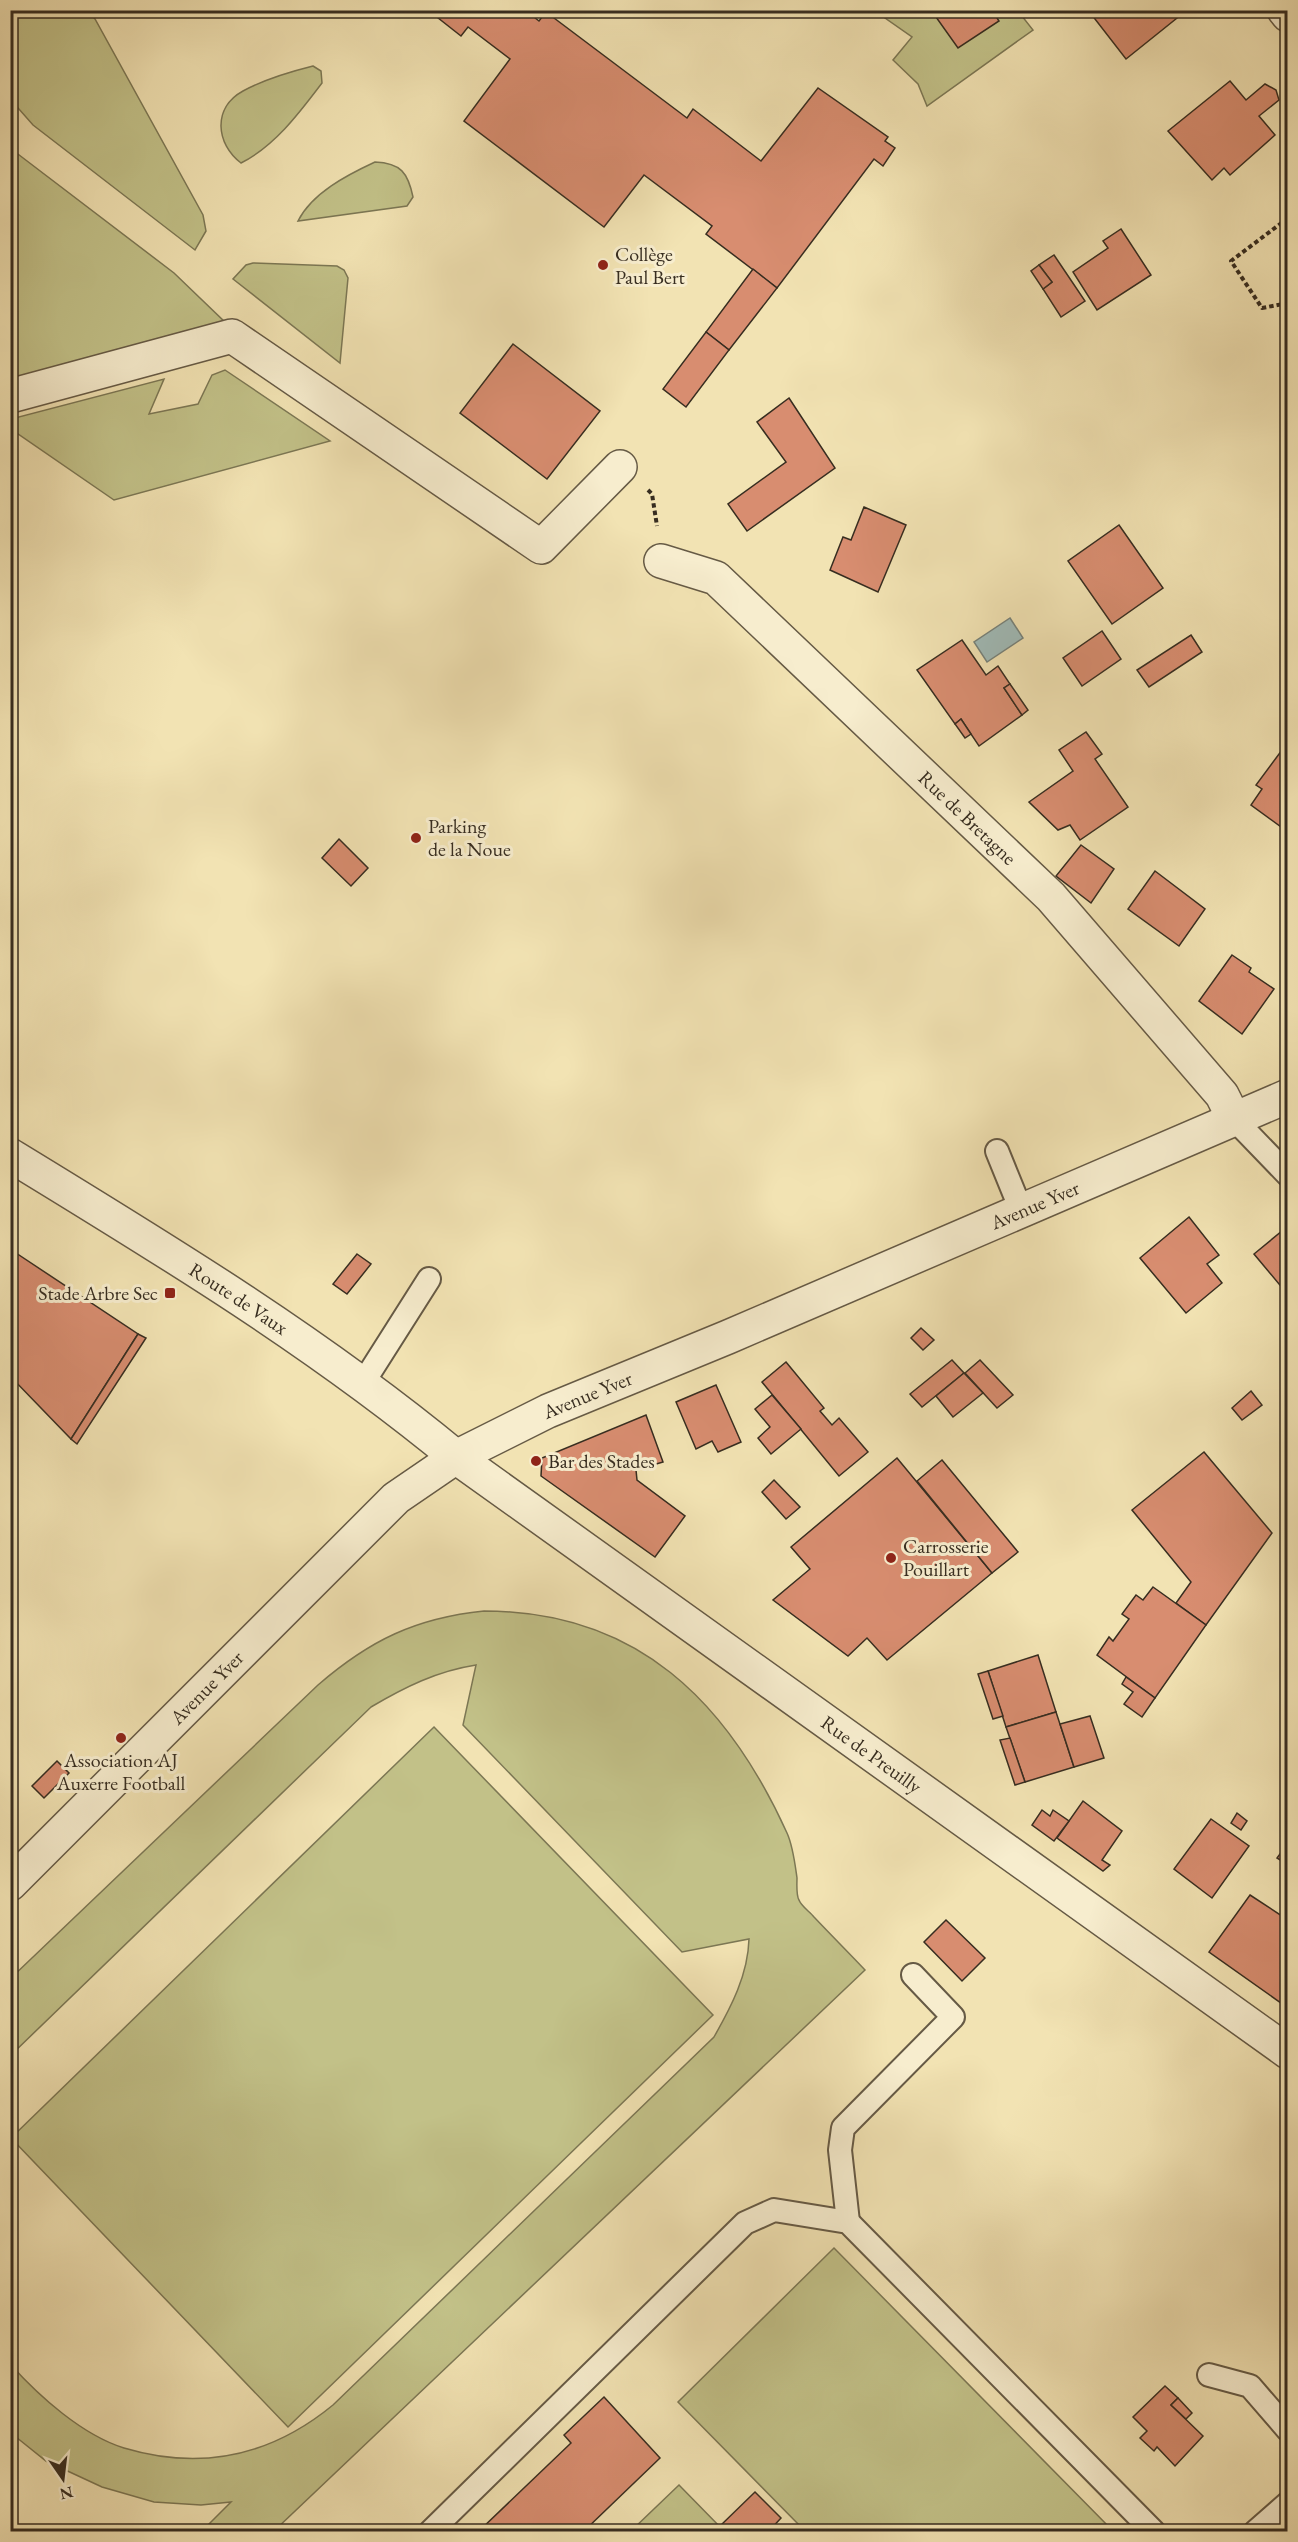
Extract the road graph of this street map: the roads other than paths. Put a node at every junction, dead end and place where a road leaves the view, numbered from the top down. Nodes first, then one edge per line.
1 (1284, 10) edge
2 (1287, 15) edge
3 (10, 396) edge
4 (620, 467) dead end
5 (661, 561) dead end
6 (1287, 1096) edge
7 (1234, 1119) junction
8 (997, 1151) dead end
9 (10, 1155) edge
10 (1287, 1175) edge
11 (1021, 1210) junction
12 (429, 1279) dead end
13 (363, 1383) junction
14 (456, 1457) junction
15 (10, 1884) edge
16 (913, 1975) dead end
17 (1287, 2052) edge
18 (848, 2222) junction
19 (1209, 2375) dead end
20 (1287, 2430) edge
21 (1287, 2503) edge
22 (430, 2532) edge
23 (1154, 2532) edge
24 (1255, 2532) edge

1 - 2 street
3 - 4 street
5 - 7 street, Rue de Bretagne
6 - 7 street, Avenue Yver
7 - 10 lane
7 - 11 street, Avenue Yver
8 - 11 lane
9 - 13 street, Route de Vaux
11 - 14 street, Avenue Yver
12 - 13 lane
13 - 14 street, Route de Vaux
14 - 15 street, Avenue Yver
14 - 17 street, Rue de Preuilly
16 - 18 lane
18 - 22 lane
18 - 23 lane
19 - 20 lane
21 - 24 lane

